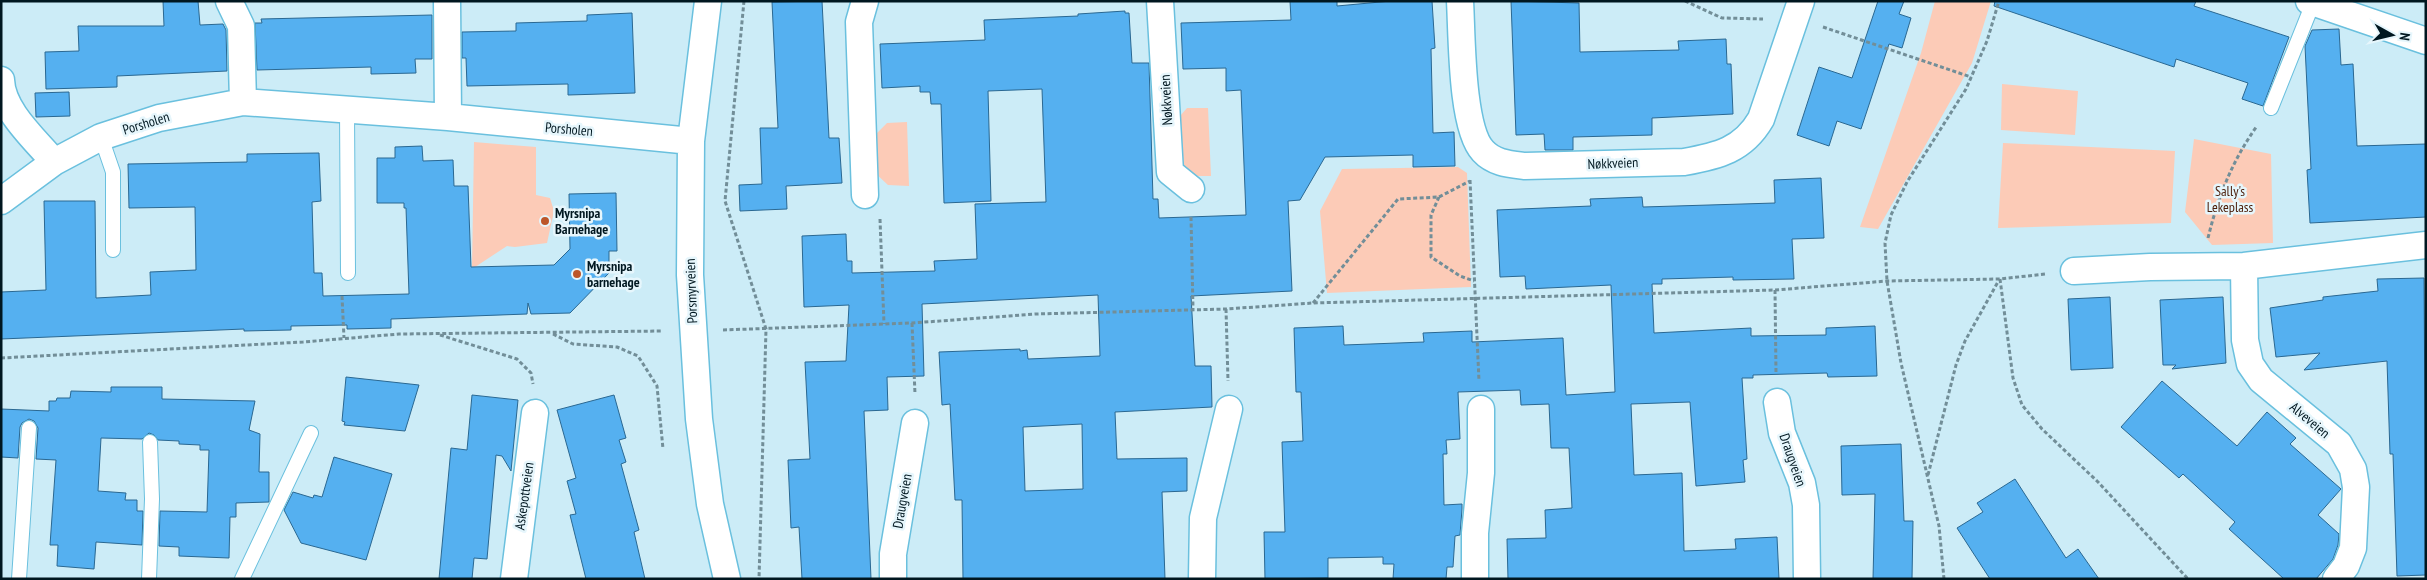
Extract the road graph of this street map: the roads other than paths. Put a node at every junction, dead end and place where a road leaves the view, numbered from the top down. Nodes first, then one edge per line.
1 (229, 1) edge
2 (446, 1) edge
3 (708, 1) edge
4 (865, 1) edge
5 (1160, 1) edge
6 (1460, 1) edge
7 (2311, 2) edge
8 (1799, 9) edge
9 (2426, 41) edge
10 (1, 80) edge
11 (243, 102) junction
12 (2271, 108) road end
13 (347, 109) junction
14 (448, 117) junction
15 (101, 137) junction
16 (691, 141) junction
17 (54, 162) junction
18 (1190, 189) road end
19 (1, 202) edge
20 (872, 205) road end
21 (2426, 245) edge
22 (114, 250) dead end
23 (2244, 266) junction
24 (2074, 271) road end
25 (348, 273) road end
26 (1777, 402) road end
27 (1229, 409) road end
28 (1481, 409) road end
29 (535, 413) road end
30 (915, 423) road end
31 (29, 428) dead end
32 (311, 433) dead end
33 (150, 442) dead end
34 (19, 579) edge
35 (150, 579) edge
36 (242, 579) edge
37 (514, 579) edge
38 (726, 579) edge
39 (893, 579) edge
40 (1202, 579) edge
41 (1475, 579) edge
42 (1807, 579) edge
43 (2336, 579) edge

1 - 11 street
2 - 14 street
3 - 16 street, Porsmyrveien
4 - 20 street
5 - 18 street, Nøkkveien
6 - 8 street, Nøkkveien
7 - 9 street
7 - 12 lane
10 - 17 street
11 - 13 street, Porsholen
11 - 15 street, Porsholen
13 - 14 street, Porsholen
13 - 25 lane
14 - 16 street, Porsholen
15 - 17 street, Porsholen
15 - 22 lane
16 - 38 street, Porsmyrveien
17 - 19 street, Porsholen
21 - 23 street
23 - 24 street
23 - 43 street, Alveveien
26 - 42 street, Draugveien
27 - 40 street
28 - 41 street
29 - 37 street, Askepottveien
30 - 39 street, Draugveien
31 - 34 lane
32 - 36 lane
33 - 35 lane

